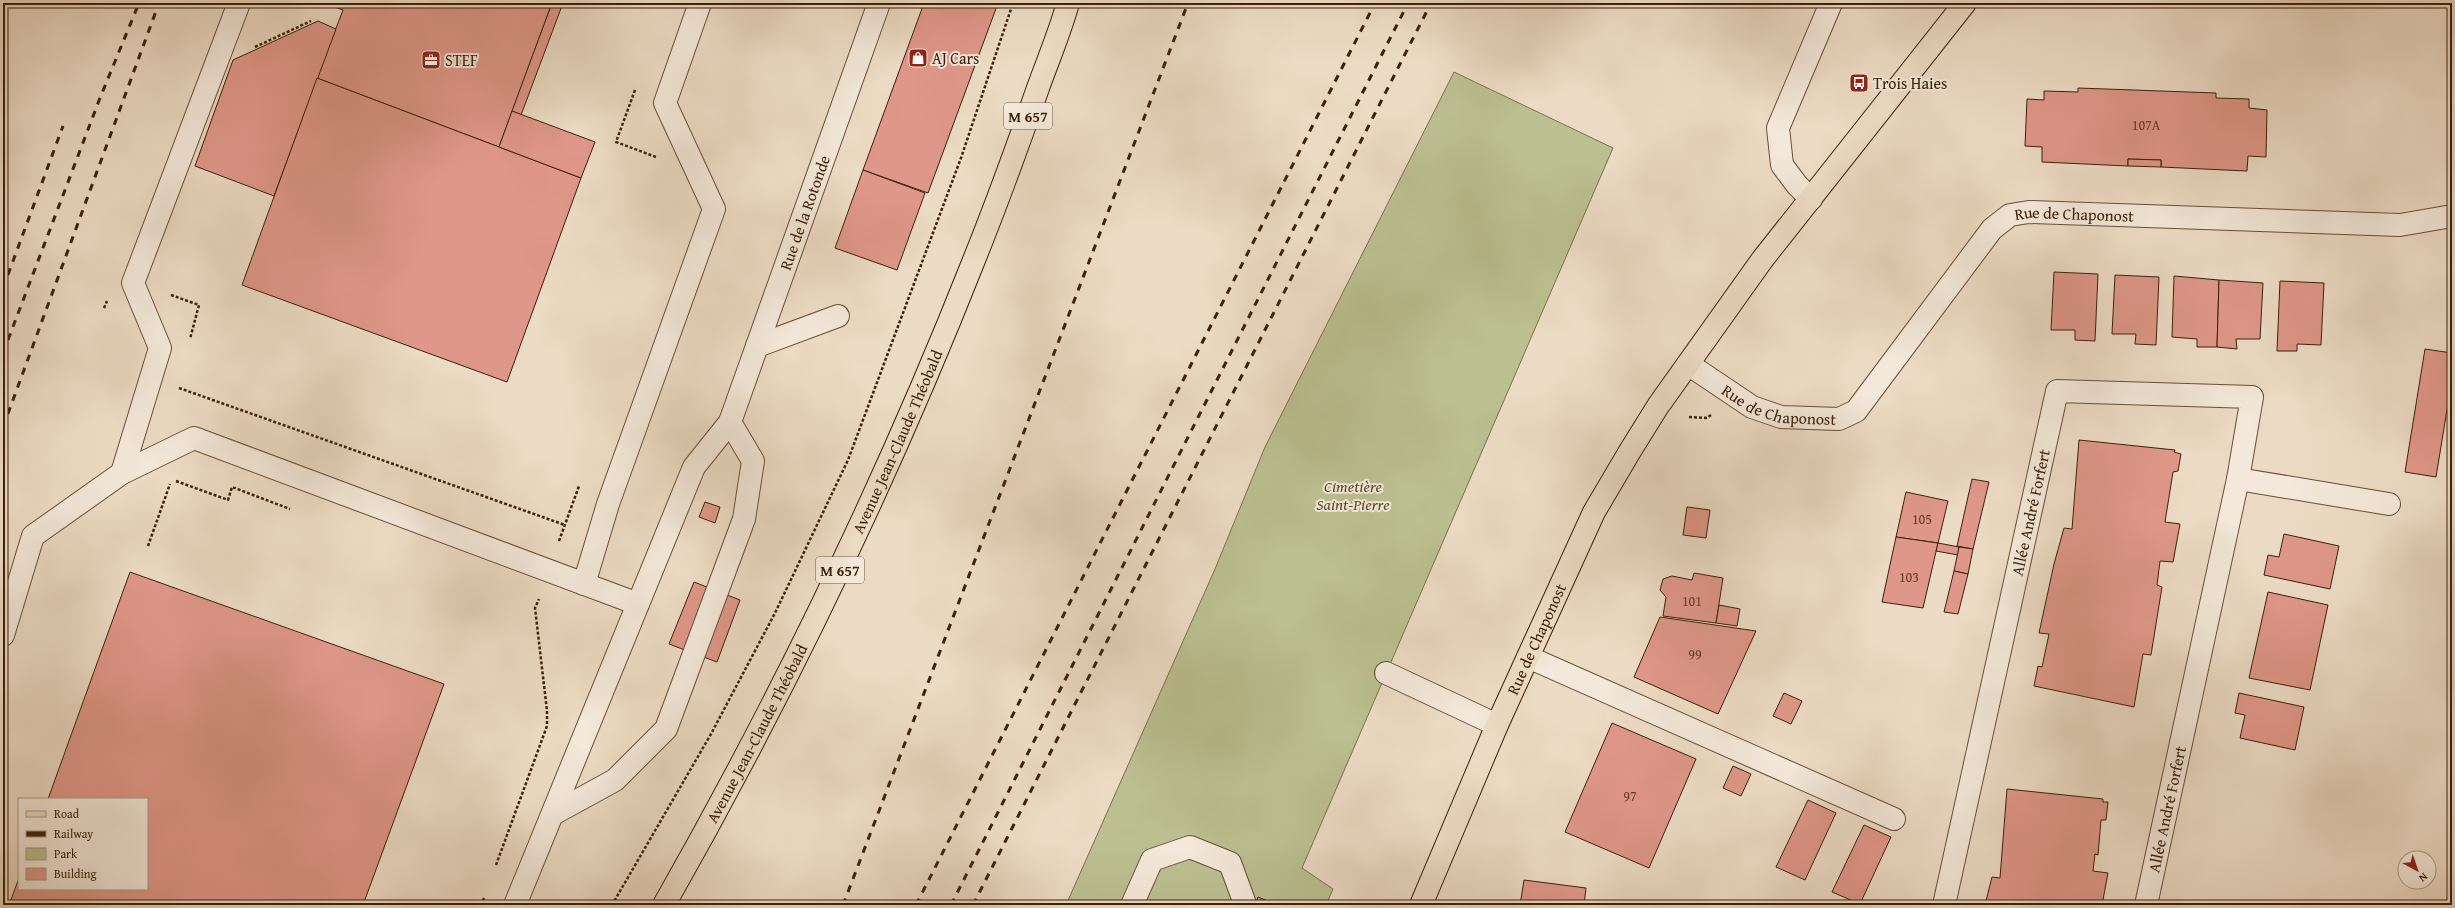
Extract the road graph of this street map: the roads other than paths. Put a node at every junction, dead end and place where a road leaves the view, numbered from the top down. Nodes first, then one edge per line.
1 (239, 3) edge
2 (700, 3) edge
3 (879, 3) edge
4 (1068, 3) edge
5 (1831, 3) edge
6 (1965, 3) edge
7 (1811, 199) junction
8 (2452, 216) edge
9 (838, 316) dead end
10 (757, 346) junction
11 (1688, 364) junction
12 (730, 422) junction
13 (122, 473) junction
14 (2238, 479) junction
15 (2389, 504) dead end
16 (584, 584) junction
17 (638, 604) junction
18 (3, 635) edge
19 (1528, 657) junction
20 (1386, 673) dead end
21 (1497, 725) junction
22 (553, 814) junction
23 (1894, 819) dead end
24 (515, 905) edge
25 (664, 905) edge
26 (1132, 905) edge
27 (1242, 905) edge
28 (1421, 905) edge
29 (1944, 905) edge
30 (2146, 905) edge

1 - 13 street
2 - 16 street
3 - 10 street, Rue de la Rotonde
4 - 25 main road, Avenue Jean-Claude Théobald / M 657
5 - 7 street
6 - 7 main road, Rue de Chaponost
7 - 11 main road, Rue de Chaponost
8 - 11 street, Rue de Chaponost
9 - 10 street
10 - 12 street, Rue de la Rotonde
11 - 19 main road, Rue de Chaponost
12 - 17 street, Rue de la Rotonde
12 - 22 street
13 - 16 street
13 - 18 street
14 - 15 street
14 - 29 street, Allée André Forfert
14 - 30 street, Allée André Forfert
16 - 17 street
17 - 22 street, Rue de la Rotonde
19 - 21 main road, Rue de Chaponost
19 - 23 street
20 - 21 street
21 - 28 main road, Rue de Chaponost
22 - 24 street, Rue de la Rotonde
26 - 27 street

